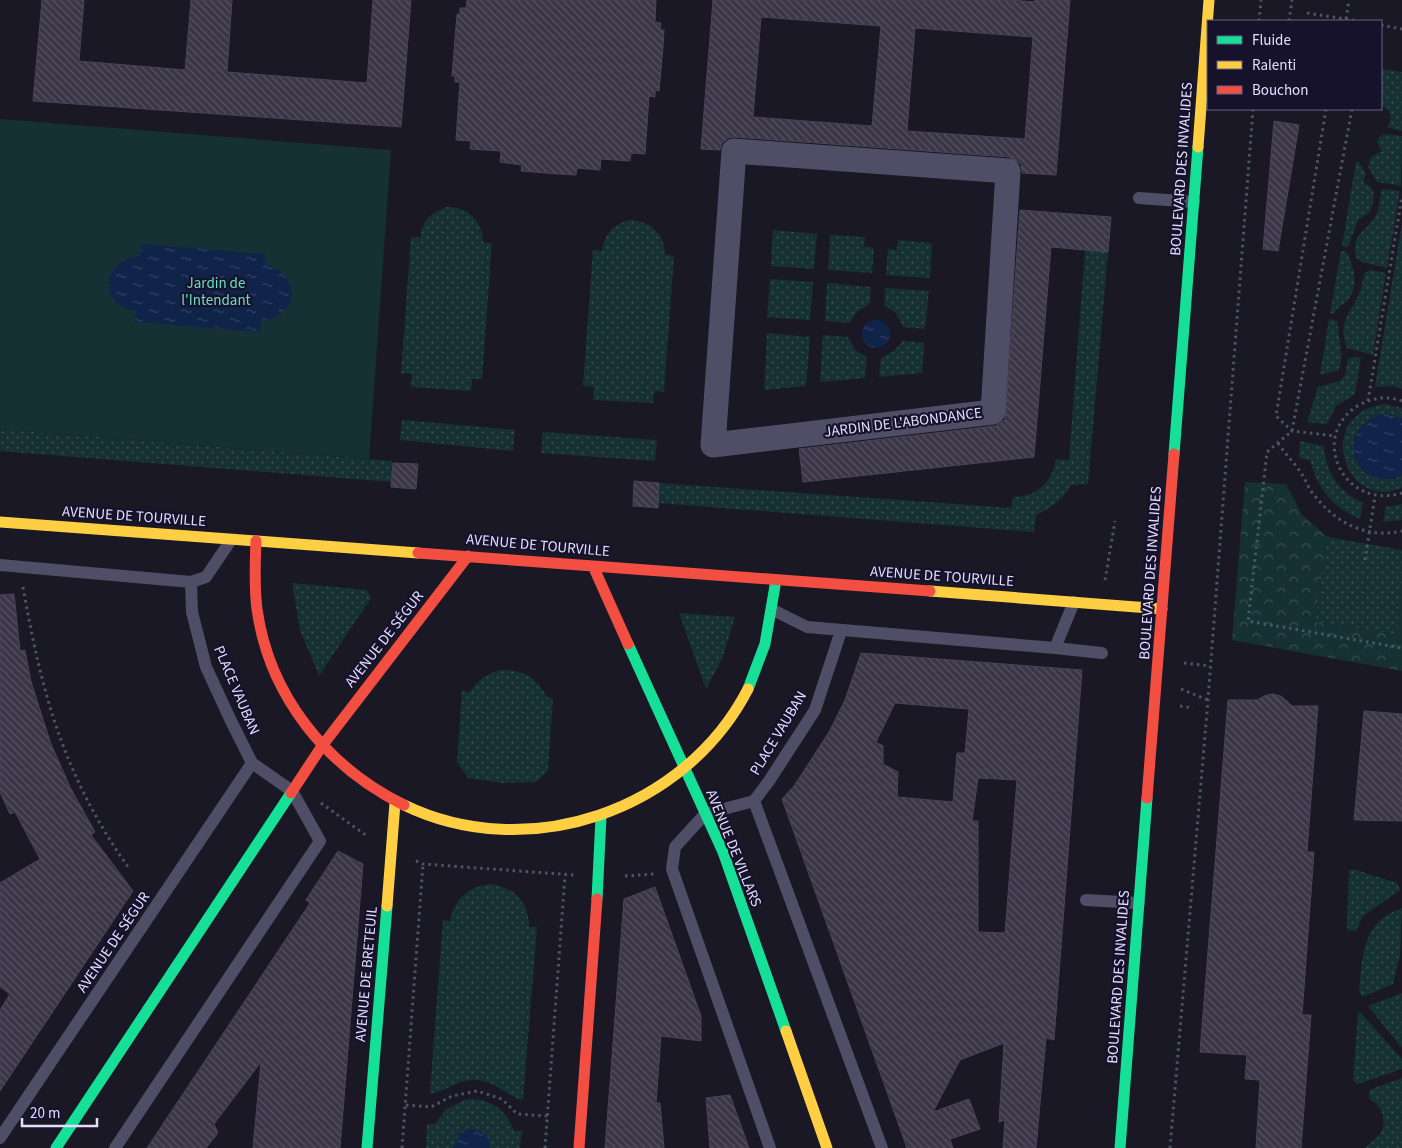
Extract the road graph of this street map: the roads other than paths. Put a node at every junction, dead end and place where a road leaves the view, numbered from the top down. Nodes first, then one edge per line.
1 (1209, 0) edge
2 (1208, 20) edge
3 (1207, 27) edge
4 (734, 152) joint
5 (1139, 198) dead end
6 (1194, 202) junction
7 (0, 522) edge
8 (232, 539) junction
9 (256, 541) junction
10 (468, 556) junction
11 (0, 565) edge
12 (593, 566) junction
13 (776, 580) junction
14 (191, 582) junction
15 (1074, 602) junction
16 (1162, 609) junction
17 (774, 610) junction
18 (842, 631) junction
19 (1055, 648) junction
20 (1102, 652) dead end
21 (322, 746) junction
22 (252, 763) junction
23 (684, 769) junction
24 (292, 791) junction
25 (754, 801) junction
26 (396, 803) junction
27 (705, 814) junction
28 (601, 817) junction
29 (1086, 900) dead end
30 (1139, 903) junction
31 (0, 1138) edge
32 (56, 1148) edge
33 (115, 1148) edge
34 (367, 1148) edge
35 (579, 1148) edge
36 (770, 1148) edge
37 (827, 1148) edge
38 (882, 1148) edge
39 (1120, 1148) edge

1 - 2 main road, BOULEVARD DES INVALIDES
3 - 6 main road, BOULEVARD DES INVALIDES
4 - 4 street, JARDIN DE L'ABONDANCE
5 - 6 lane
6 - 16 main road, BOULEVARD DES INVALIDES
7 - 8 main road, AVENUE DE TOURVILLE
8 - 9 main road, AVENUE DE TOURVILLE
8 - 14 lane
9 - 10 main road, AVENUE DE TOURVILLE
9 - 21 main road
10 - 12 main road, AVENUE DE TOURVILLE
10 - 21 main road, AVENUE DE SÉGUR
11 - 14 lane
12 - 13 main road, AVENUE DE TOURVILLE
12 - 23 main road, AVENUE DE VILLARS
13 - 15 main road, AVENUE DE TOURVILLE
13 - 17 main road
14 - 22 lane, PLACE VAUBAN
15 - 16 main road, AVENUE DE TOURVILLE
15 - 19 lane
16 - 30 main road, BOULEVARD DES INVALIDES
17 - 18 lane
17 - 23 main road
18 - 19 lane
18 - 25 lane, PLACE VAUBAN
19 - 20 lane
21 - 24 main road, AVENUE DE SÉGUR
21 - 26 main road
22 - 24 lane, PLACE VAUBAN
22 - 31 lane, AVENUE DE SÉGUR
23 - 27 main road, AVENUE DE VILLARS
23 - 28 main road
24 - 32 main road, AVENUE DE SÉGUR
24 - 33 lane
25 - 27 lane
25 - 38 lane
26 - 28 main road
26 - 34 main road, AVENUE DE BRETEUIL
27 - 36 lane
27 - 37 main road, AVENUE DE VILLARS
28 - 35 main road
29 - 30 lane
30 - 39 main road, BOULEVARD DES INVALIDES

